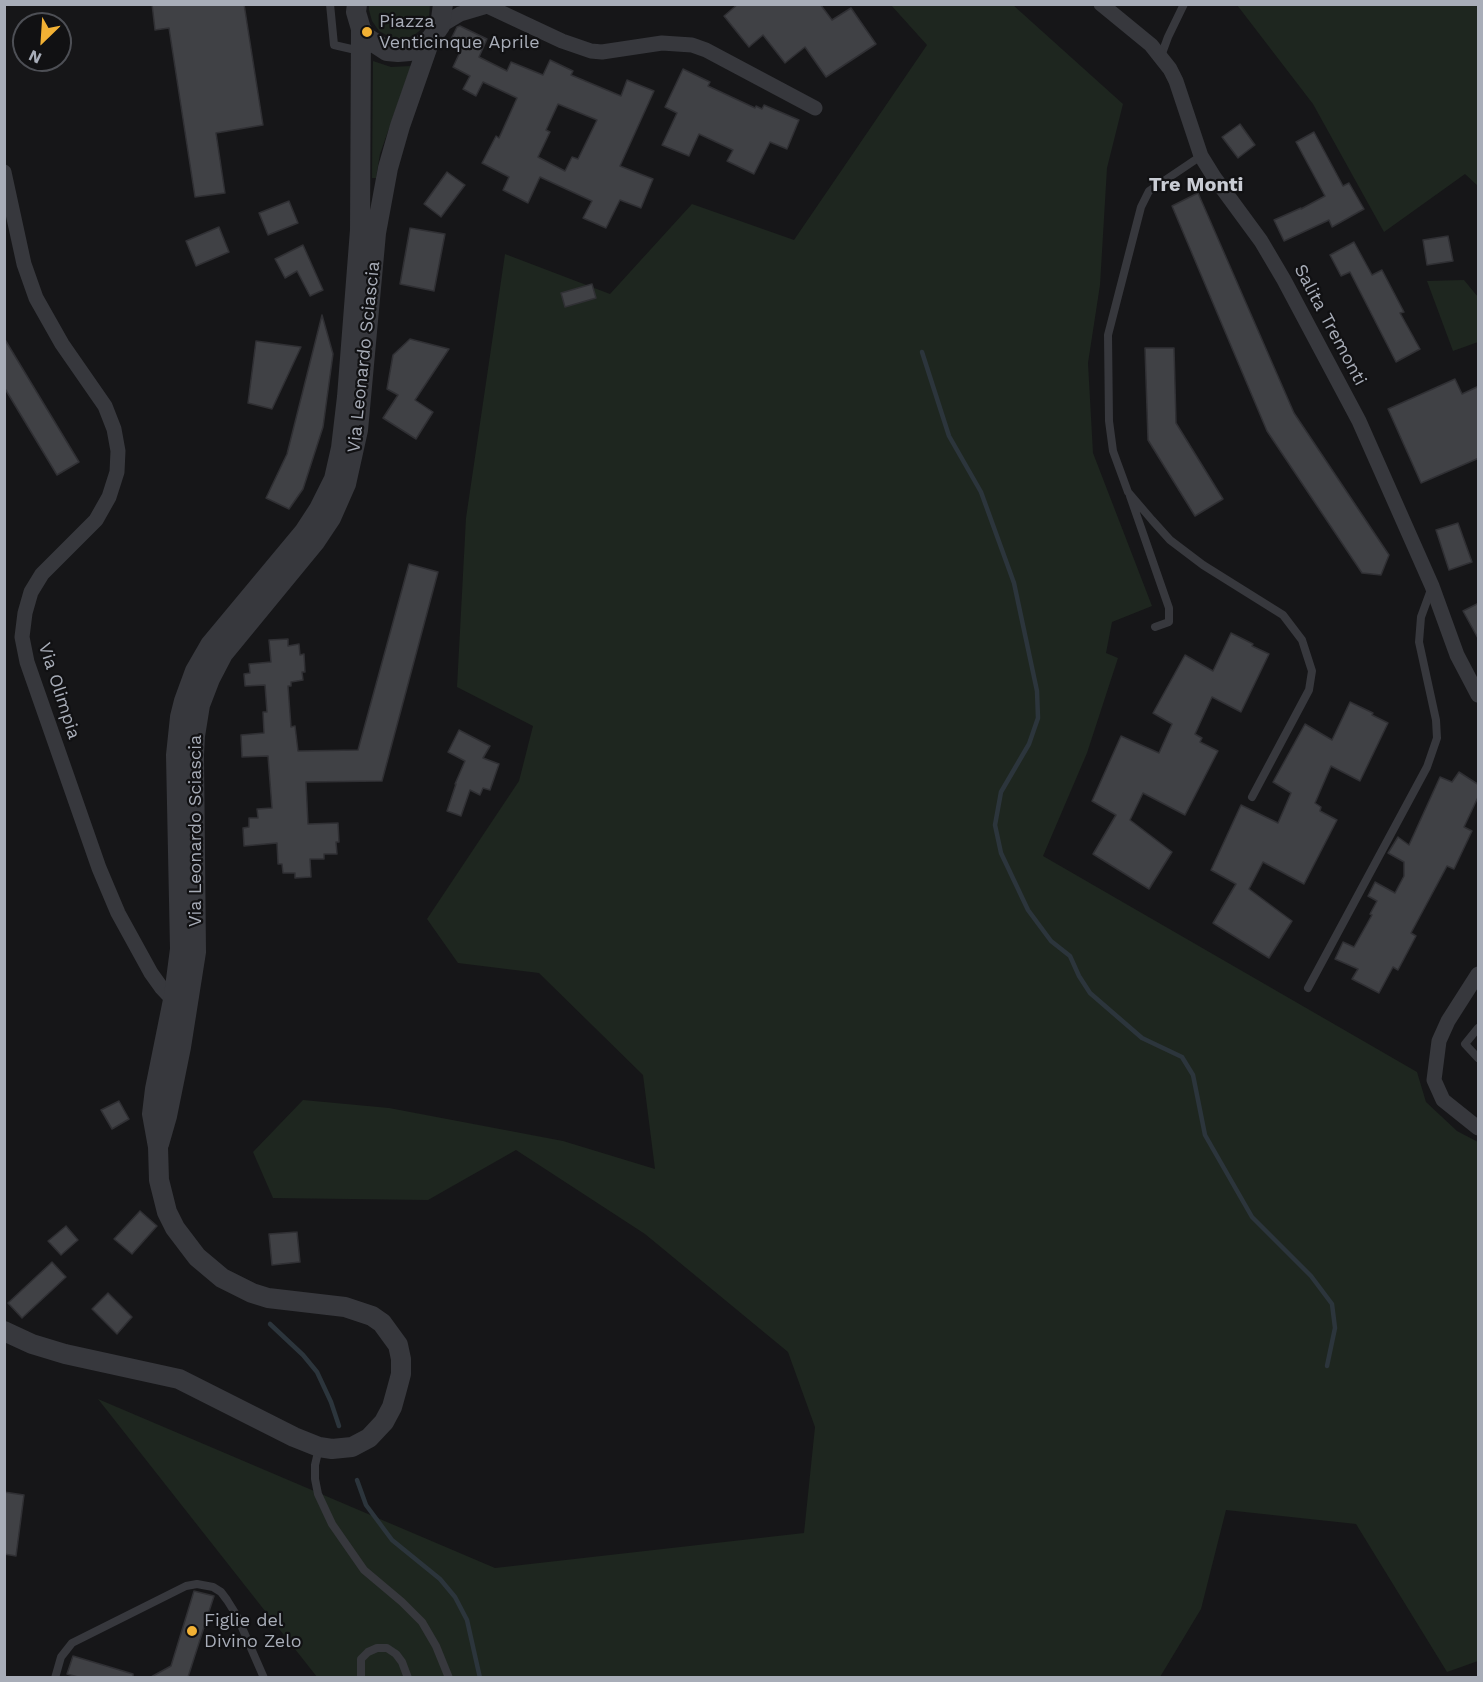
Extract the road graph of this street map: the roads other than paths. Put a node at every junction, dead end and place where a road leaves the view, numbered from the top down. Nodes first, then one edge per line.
1 (330, 4) edge
2 (357, 4) edge
3 (443, 4) edge
4 (1101, 4) edge
5 (1184, 4) edge
6 (485, 5) edge
7 (361, 29) junction
8 (435, 33) junction
9 (360, 56) junction
10 (1161, 56) junction
11 (815, 108) dead end
12 (1201, 156) junction
13 (4, 171) edge
14 (361, 189) junction
15 (383, 192) junction
16 (1128, 492) junction
17 (1432, 586) junction
18 (1155, 627) dead end
19 (1479, 695) edge
20 (1252, 797) dead end
21 (186, 810) junction
22 (1479, 974) edge
23 (1308, 988) dead end
24 (180, 1006) junction
25 (1479, 1028) edge
26 (1479, 1058) edge
27 (1479, 1128) edge
28 (4, 1330) edge
29 (319, 1447) junction
30 (55, 1677) edge
31 (264, 1677) edge
32 (361, 1677) edge
33 (408, 1677) edge
34 (449, 1677) edge

1 - 9 lane
2 - 7 street, Via Leonardo Sciascia
3 - 8 street, Via Leonardo Sciascia
4 - 10 street, Salita Tremonti
5 - 10 lane
6 - 8 street
6 - 11 street
7 - 8 street
7 - 9 street, Via Leonardo Sciascia
8 - 15 street, Via Leonardo Sciascia
9 - 14 street, Via Leonardo Sciascia
10 - 12 street, Salita Tremonti
12 - 16 lane
12 - 17 street, Salita Tremonti
13 - 24 street, Via Olimpia
14 - 15 street
14 - 21 street, Via Leonardo Sciascia
15 - 21 street, Via Leonardo Sciascia
16 - 18 lane
16 - 20 lane
17 - 19 street, Salita Tremonti
17 - 23 lane
21 - 24 street, Via Leonardo Sciascia
22 - 27 street
24 - 29 street, Via Leonardo Sciascia
25 - 26 lane
28 - 29 street, Via Leonardo Sciascia
29 - 34 lane
30 - 31 lane
32 - 33 lane

